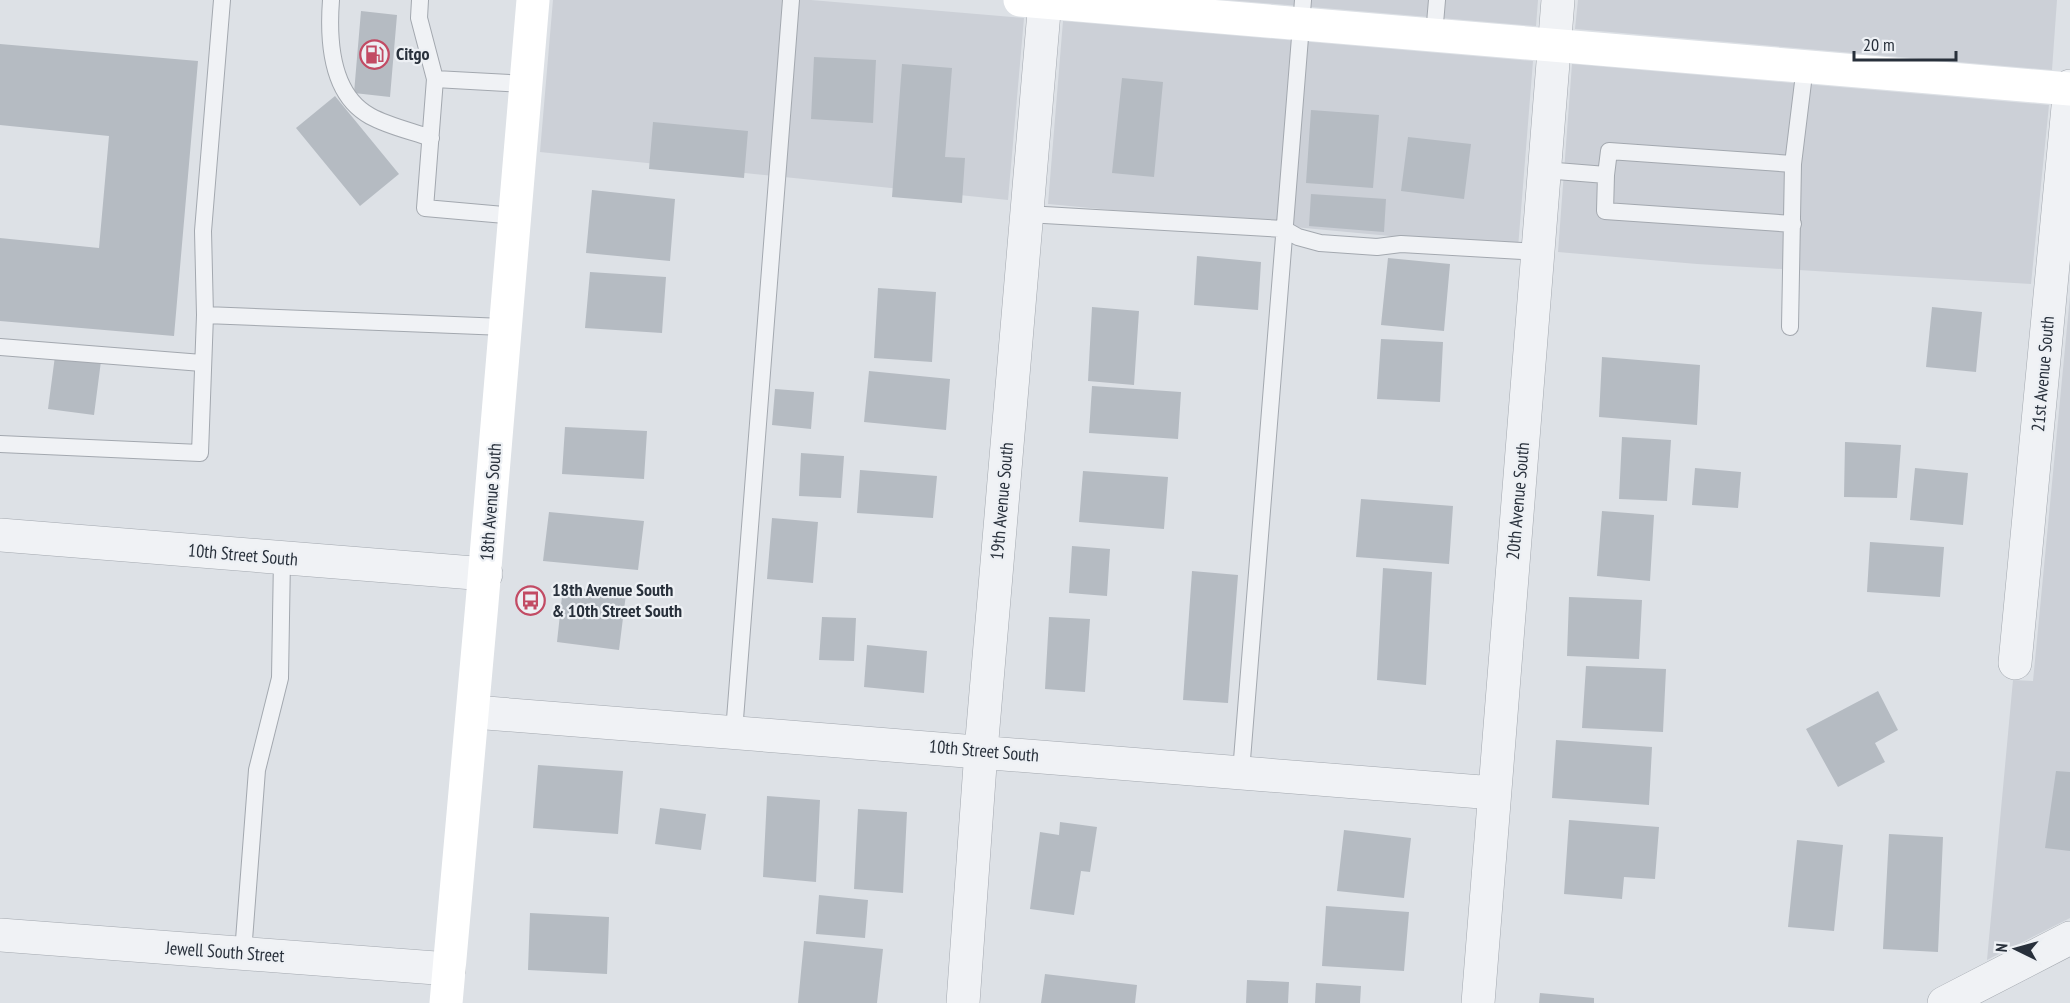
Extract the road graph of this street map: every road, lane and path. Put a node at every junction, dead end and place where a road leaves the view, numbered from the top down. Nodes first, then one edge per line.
1 (222, 0) edge
2 (331, 0) edge
3 (420, 0) edge
4 (533, 0) edge
5 (791, 0) edge
6 (1437, 0) edge
7 (1558, 0) edge
8 (1036, 1) edge
9 (1302, 12) edge
10 (1434, 35) junction
11 (1554, 45) junction
12 (1805, 66) junction
13 (435, 79) junction
14 (526, 84) junction
15 (2070, 88) edge
16 (431, 138) junction
17 (1793, 164) junction
18 (1544, 170) junction
19 (1606, 175) junction
20 (1027, 214) junction
21 (515, 216) junction
22 (1792, 224) junction
23 (1284, 229) junction
24 (2063, 241) edge
25 (1538, 252) junction
26 (205, 315) junction
27 (504, 327) junction
28 (1790, 327) dead end
29 (0, 347) edge
30 (202, 363) junction
31 (0, 444) edge
32 (0, 536) edge
33 (282, 558) junction
34 (486, 574) junction
35 (2015, 663) dead end
36 (474, 712) junction
37 (734, 732) junction
38 (981, 751) junction
39 (1241, 772) junction
40 (1494, 793) junction
41 (0, 935) edge
42 (2070, 938) edge
43 (243, 953) junction
44 (449, 969) junction
45 (446, 1003) edge
46 (963, 1003) edge
47 (1478, 1003) edge
48 (1944, 1003) edge

1 - 26 lane
2 - 16 lane
3 - 13 lane
4 - 14 street, 18th Avenue South
5 - 37 lane
6 - 10 lane
7 - 11 street, 20th Avenue South
8 - 9 street
8 - 20 street, 19th Avenue South
9 - 10 street
9 - 23 lane
10 - 11 street
11 - 12 street
11 - 18 street, 20th Avenue South
12 - 15 street
12 - 17 lane
13 - 14 lane
13 - 16 lane
14 - 21 street, 18th Avenue South
15 - 24 street, 21st Avenue South
16 - 21 lane
17 - 19 lane
17 - 22 lane
18 - 19 lane
18 - 25 street, 20th Avenue South
19 - 22 lane
20 - 23 lane
20 - 38 street, 19th Avenue South
21 - 27 street, 18th Avenue South
22 - 28 lane
23 - 25 lane
23 - 39 lane
24 - 35 street, 21st Avenue South
25 - 40 street, 20th Avenue South
26 - 27 lane
26 - 30 lane
27 - 34 street, 18th Avenue South
29 - 30 lane
30 - 31 lane
32 - 33 street, 10th Street South
33 - 34 street, 10th Street South
33 - 43 lane
34 - 36 street, 18th Avenue South
36 - 37 street, 10th Street South
36 - 44 street, 18th Avenue South
37 - 38 street, 10th Street South
38 - 39 street, 10th Street South
38 - 46 street, 19th Avenue South
39 - 40 street, 10th Street South
40 - 47 street, 20th Avenue South
41 - 43 street, Jewell South Street
42 - 48 street
43 - 44 street, Jewell South Street
44 - 45 street, 18th Avenue South

